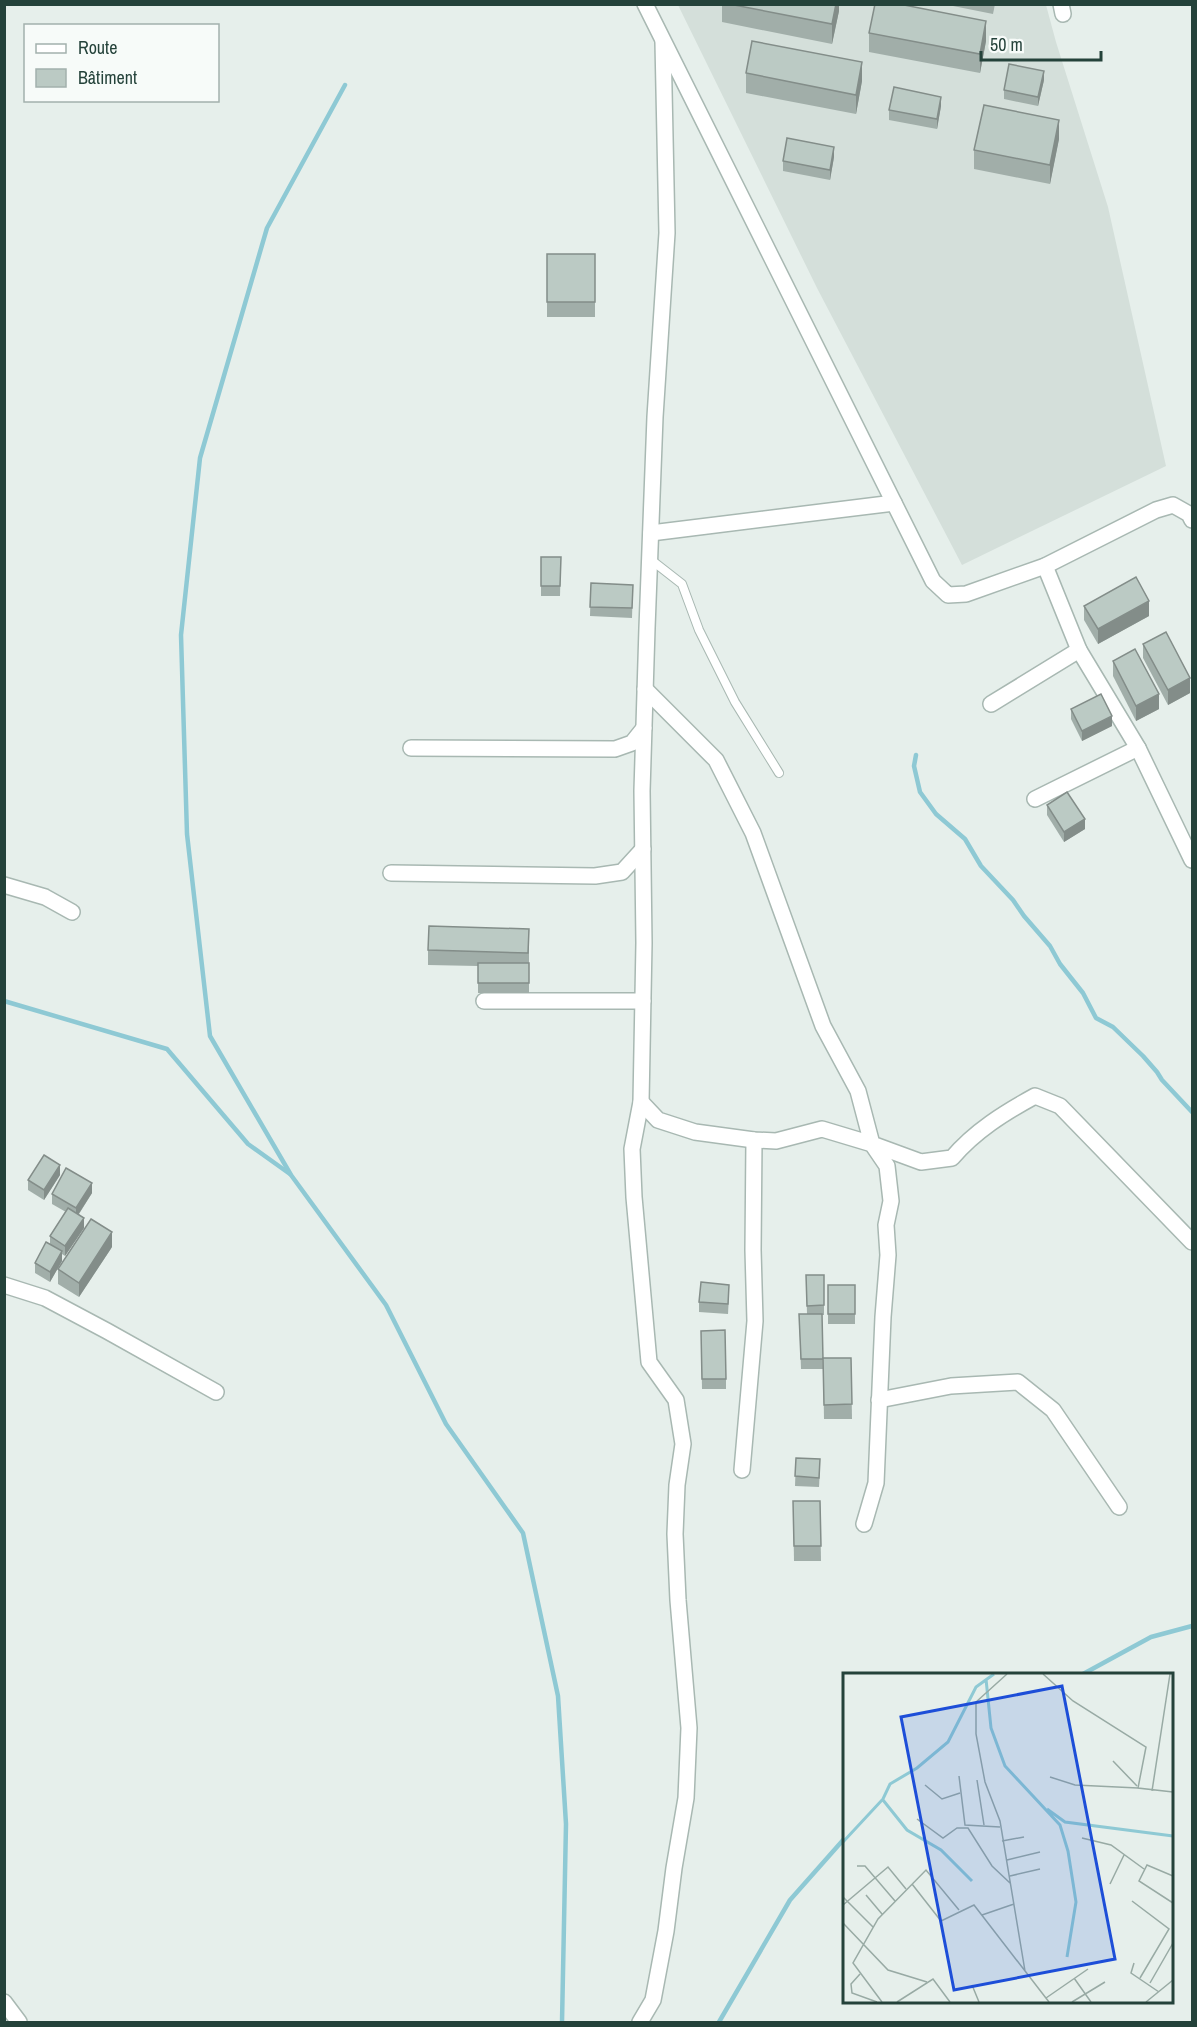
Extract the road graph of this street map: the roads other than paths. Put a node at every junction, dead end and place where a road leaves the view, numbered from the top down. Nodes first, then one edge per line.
1 (645, 4) edge
2 (663, 42) junction
3 (894, 503) junction
4 (1192, 520) edge
5 (651, 533) junction
6 (650, 559) junction
7 (1045, 566) junction
8 (1078, 650) junction
9 (645, 689) junction
10 (992, 704) dead end
11 (644, 728) junction
12 (411, 748) dead end
13 (1138, 748) junction
14 (779, 772) dead end
15 (1035, 799) dead end
16 (643, 849) junction
17 (1192, 860) edge
18 (391, 873) dead end
19 (4, 885) edge
20 (72, 912) dead end
21 (484, 1001) dead end
22 (643, 1001) junction
23 (641, 1102) junction
24 (754, 1140) junction
25 (872, 1144) junction
26 (1192, 1242) edge
27 (4, 1285) edge
28 (216, 1392) dead end
29 (879, 1400) junction
30 (742, 1470) dead end
31 (1119, 1507) dead end
32 (864, 1524) dead end
33 (4, 2002) edge
34 (20, 2022) edge
35 (640, 2022) edge

1 - 2 street
2 - 3 street
2 - 5 street
3 - 5 street
3 - 7 street
4 - 7 street
5 - 6 street
6 - 9 street
6 - 14 lane
7 - 8 street
8 - 10 street
8 - 13 street
9 - 11 street
9 - 25 street
11 - 12 street
11 - 16 street
13 - 15 street
13 - 17 street
16 - 18 street
16 - 22 street
19 - 20 street
21 - 22 street
22 - 23 street
23 - 24 street
23 - 35 street
24 - 25 street
24 - 30 street
25 - 26 street
25 - 29 street
27 - 28 street
29 - 31 street
29 - 32 street
33 - 34 street

